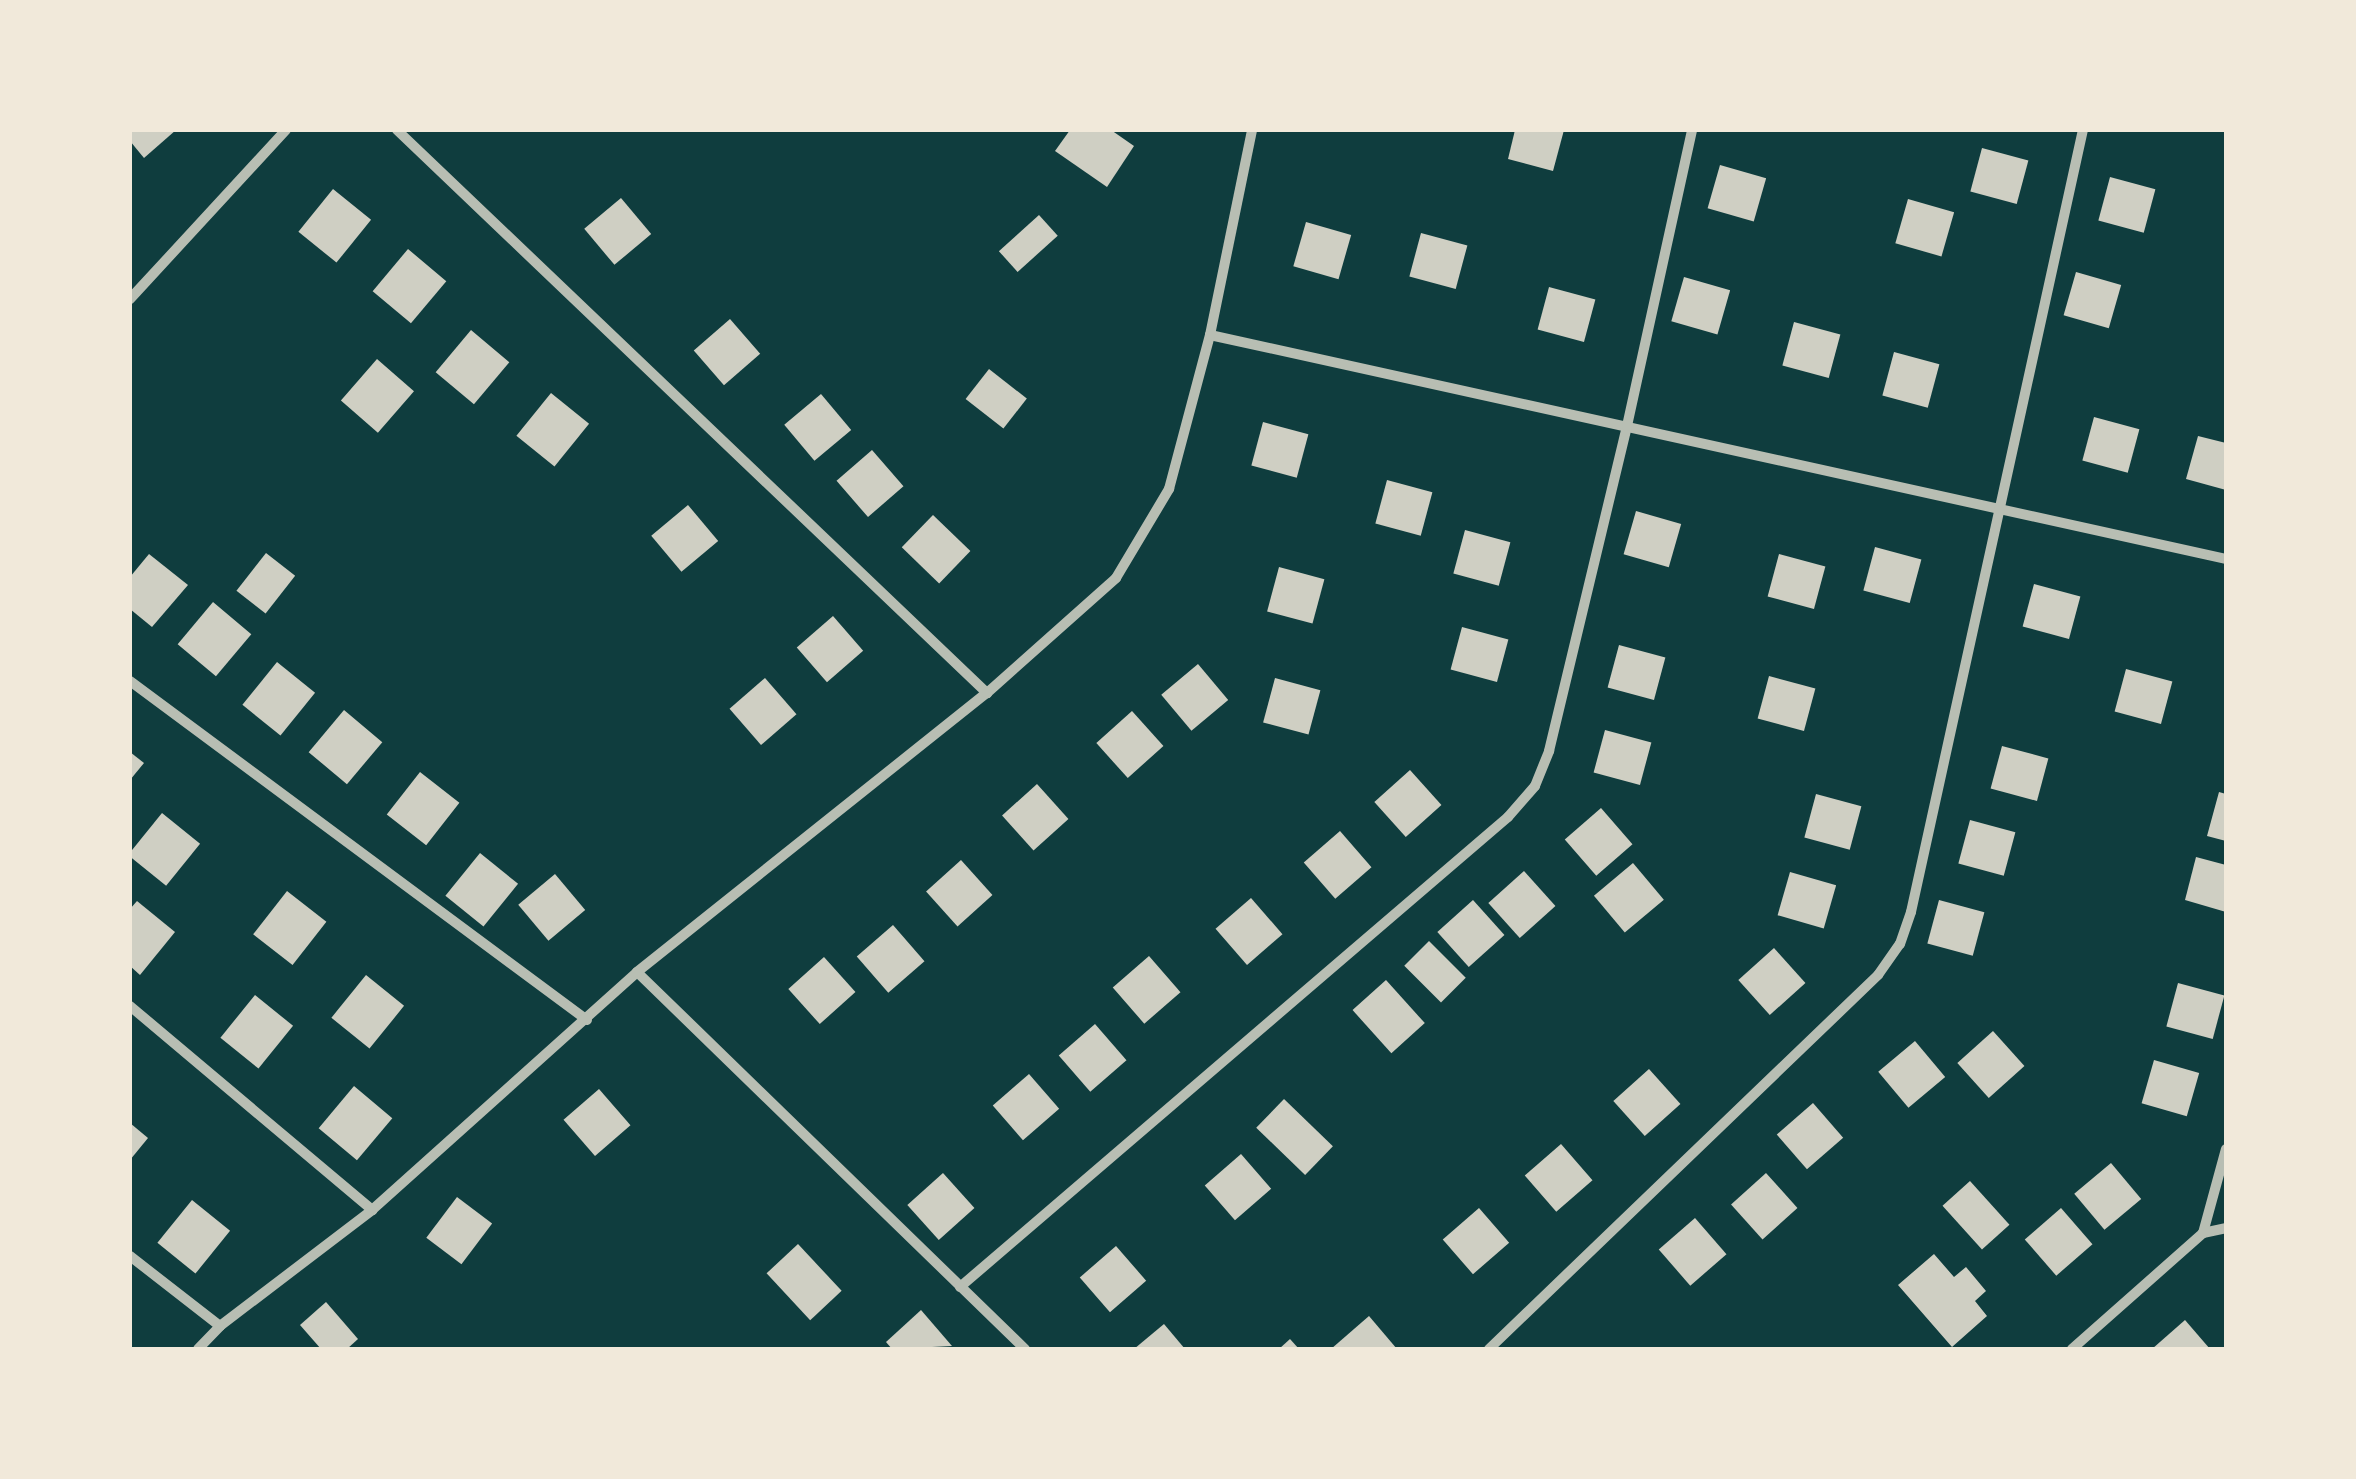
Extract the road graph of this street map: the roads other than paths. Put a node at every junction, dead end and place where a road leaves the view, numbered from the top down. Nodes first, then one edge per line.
1 (286, 130) edge
2 (398, 130) edge
3 (1252, 130) edge
4 (1692, 130) edge
5 (2083, 130) edge
6 (130, 298) edge
7 (1210, 335) junction
8 (1627, 426) junction
9 (2000, 509) junction
10 (2226, 559) edge
11 (130, 681) edge
12 (987, 693) junction
13 (637, 972) junction
14 (130, 1006) edge
15 (587, 1020) junction
16 (2226, 1149) edge
17 (372, 1210) junction
18 (2226, 1228) edge
19 (2203, 1233) junction
20 (130, 1256) edge
21 (960, 1288) junction
22 (220, 1326) junction
23 (198, 1349) edge
24 (1025, 1349) edge
25 (1489, 1349) edge
26 (2072, 1349) edge

1 - 6 street
2 - 12 street
3 - 7 street
4 - 8 street
5 - 9 street
7 - 8 street
7 - 12 street
8 - 9 street
8 - 21 street
9 - 10 street
9 - 25 street
11 - 15 street
12 - 13 street
13 - 15 street
13 - 21 street
14 - 17 street
15 - 17 street
16 - 19 street
17 - 22 street
18 - 19 street
19 - 26 street
20 - 22 street
21 - 24 street
22 - 23 street

